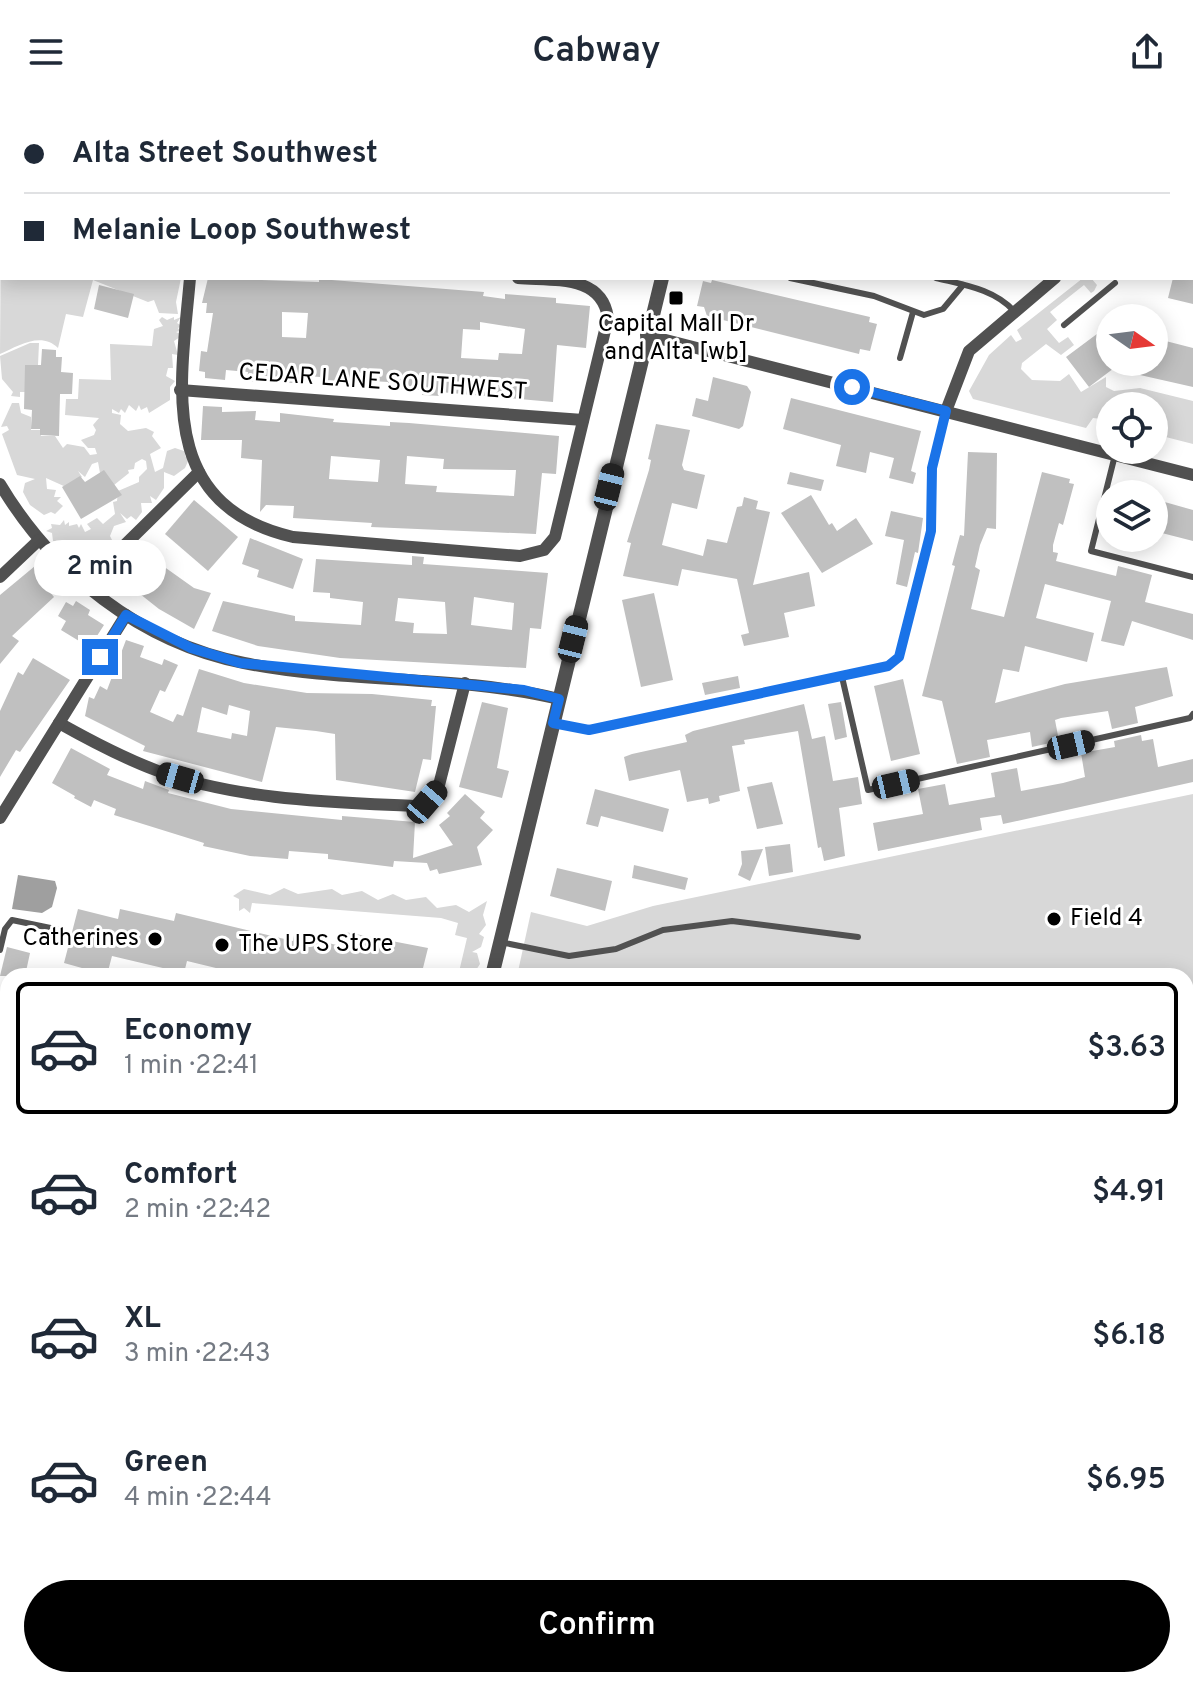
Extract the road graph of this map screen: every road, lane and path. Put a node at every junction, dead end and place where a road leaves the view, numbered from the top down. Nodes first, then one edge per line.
1 (190, 280) edge
2 (540, 280) edge
3 (661, 280) edge
4 (799, 280) edge
5 (944, 280) edge
6 (1053, 280) edge
7 (1115, 283) dead end
8 (963, 285) junction
9 (1014, 311) junction
10 (913, 312) junction
11 (1064, 325) dead end
12 (646, 335) junction
13 (900, 358) dead end
14 (180, 390) junction
15 (946, 411) junction
16 (583, 420) junction
17 (1096, 450) edge
18 (1113, 464) edge
19 (1150, 464) edge
20 (199, 472) junction
21 (1193, 475) edge
22 (0, 484) edge
23 (39, 540) junction
24 (0, 577) edge
25 (1193, 577) edge
26 (83, 586) junction
27 (126, 615) junction
28 (842, 677) junction
29 (465, 683) junction
30 (559, 699) junction
31 (1193, 714) edge
32 (59, 723) junction
33 (553, 723) junction
34 (0, 818) edge
35 (60, 930) dead end
36 (858, 937) dead end
37 (500, 942) junction
38 (0, 950) edge
39 (494, 968) edge

1 - 14 street
2 - 16 street
3 - 12 street
4 - 10 lane
5 - 8 lane
6 - 9 street
7 - 11 lane
8 - 9 lane
8 - 10 lane
9 - 15 street
10 - 13 lane
12 - 15 street
12 - 30 street
14 - 16 street, CEDAR LANE SOUTHWEST
14 - 20 street
15 - 17 street
15 - 28 lane
16 - 20 street
18 - 25 lane
19 - 21 street
20 - 26 street
22 - 23 street
23 - 24 street
23 - 26 street
26 - 27 street
27 - 29 street
27 - 32 street
28 - 31 lane
28 - 33 lane
29 - 30 street
29 - 32 street
30 - 33 street
32 - 34 street
33 - 37 street
35 - 38 lane
36 - 37 lane
37 - 39 street

